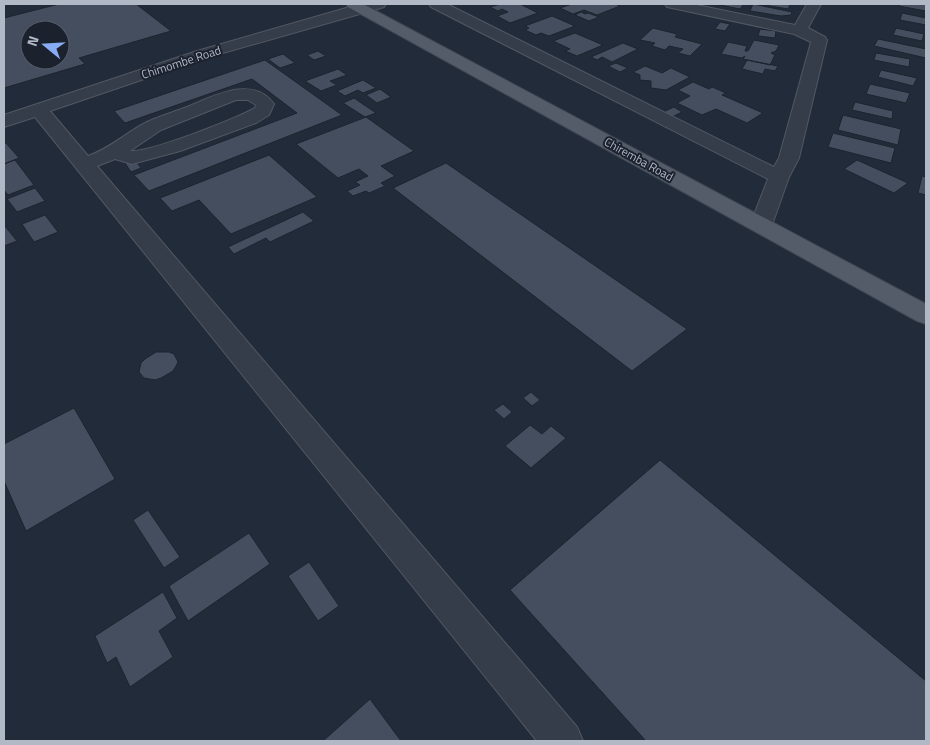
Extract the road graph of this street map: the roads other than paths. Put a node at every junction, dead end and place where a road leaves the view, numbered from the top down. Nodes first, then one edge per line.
1 (436, 4) edge
2 (814, 4) edge
3 (364, 5) edge
4 (683, 5) edge
5 (799, 30) junction
6 (39, 110) junction
7 (4, 122) edge
8 (114, 153) junction
9 (84, 164) junction
10 (780, 177) junction
11 (760, 225) junction
12 (926, 315) edge
13 (563, 741) edge

1 - 10 street
2 - 5 street
3 - 6 street, Chimombe Road
3 - 11 main road, Chiremba Road
4 - 5 street
5 - 10 street
6 - 7 street, Chimombe Road
6 - 9 street
8 - 8 street
8 - 9 street
9 - 13 street
10 - 11 street
11 - 12 main road, Chiremba Road

